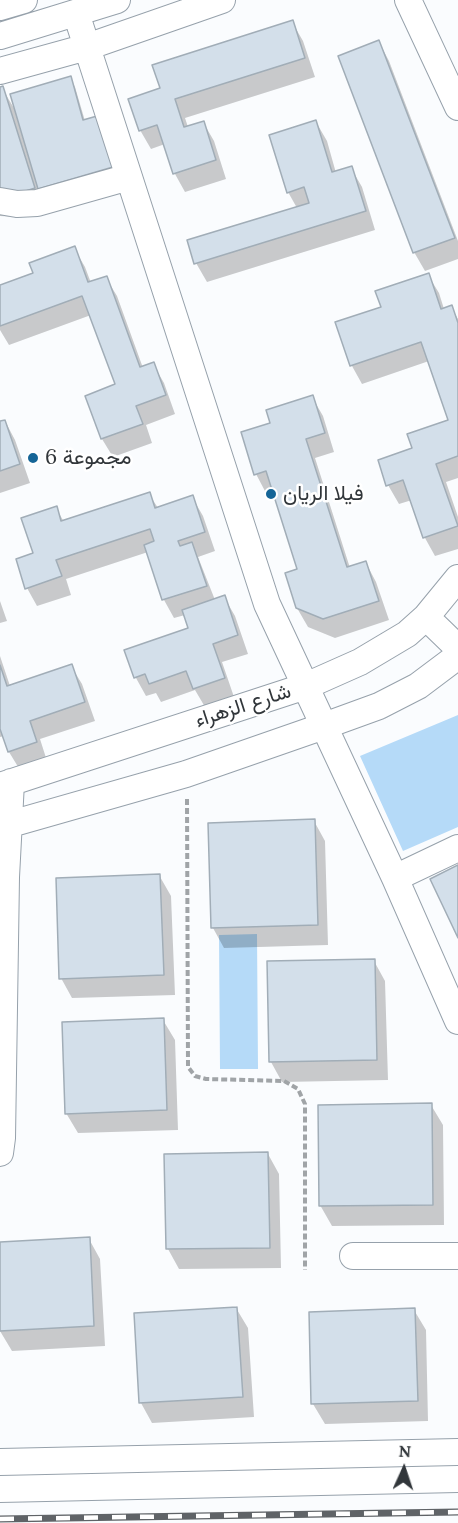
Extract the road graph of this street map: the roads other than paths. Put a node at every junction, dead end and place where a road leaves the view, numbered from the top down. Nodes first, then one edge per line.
1 (24, 0) edge
2 (117, 0) edge
3 (222, 0) edge
4 (408, 0) edge
5 (0, 7) edge
6 (76, 13) junction
7 (0, 36) edge
8 (87, 47) junction
9 (0, 71) edge
10 (458, 107) edge
11 (129, 177) junction
12 (0, 201) edge
13 (458, 578) edge
14 (426, 617) junction
15 (458, 648) edge
16 (458, 656) edge
17 (306, 686) junction
18 (324, 726) junction
19 (5, 784) edge
20 (5, 826) edge
21 (458, 848) edge
22 (395, 878) junction
23 (458, 1021) edge
24 (0, 1154) edge
25 (353, 1256) dead end
26 (458, 1256) edge
27 (458, 1452) edge
28 (0, 1462) edge
29 (458, 1479) edge
30 (0, 1489) edge

1 - 5 street
2 - 6 street
3 - 8 street
4 - 10 street
6 - 7 street
6 - 8 street
8 - 9 street
8 - 11 street
11 - 12 street
11 - 17 street
13 - 14 street, شارع الزهراء
14 - 15 street
14 - 17 street, شارع الزهراء
16 - 18 street
17 - 18 street
17 - 19 street, شارع الزهراء
18 - 20 street
18 - 22 street
19 - 20 street
20 - 24 street
21 - 22 street
22 - 23 street
25 - 26 street
27 - 28 street
29 - 30 street

